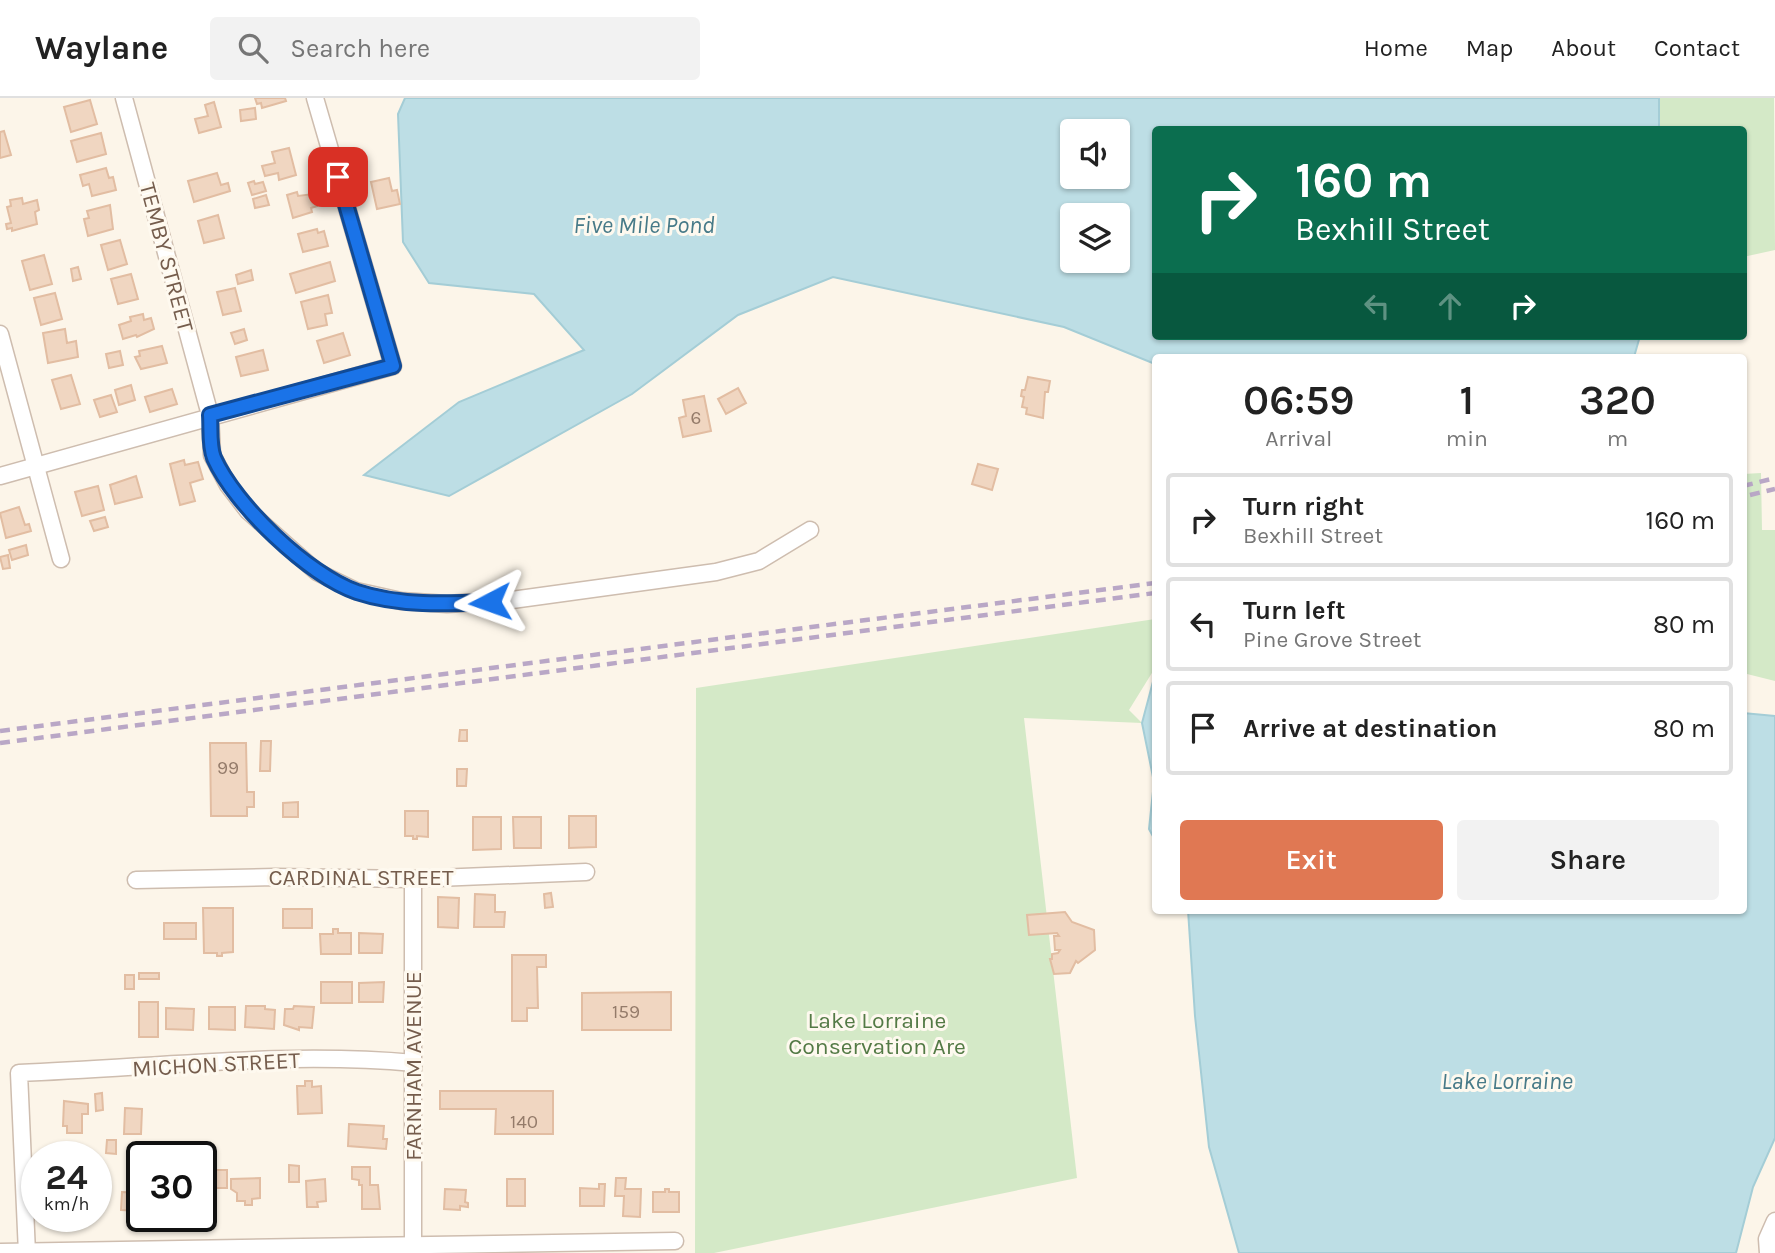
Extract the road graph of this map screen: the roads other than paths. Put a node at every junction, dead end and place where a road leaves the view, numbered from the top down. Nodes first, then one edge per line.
1 (124, 98) edge
2 (315, 98) edge
3 (0, 334) edge
4 (210, 415) junction
5 (36, 465) junction
6 (0, 476) edge
7 (810, 530) dead end
8 (61, 559) dead end
9 (586, 872) dead end
10 (413, 879) junction
11 (136, 880) dead end
12 (414, 1063) junction
13 (1775, 1221) edge
14 (675, 1241) dead end
15 (413, 1249) edge
16 (0, 1252) edge
17 (27, 1252) edge
18 (1768, 1253) edge

1 - 4 street, TEMBY STREET
2 - 4 street
3 - 5 street
4 - 5 street
4 - 7 street, TEMBY STREET
5 - 6 street
5 - 8 street
9 - 10 street, CARDINAL STREET
10 - 11 street, CARDINAL STREET
10 - 12 street, FARNHAM AVENUE
12 - 15 street, FARNHAM AVENUE
12 - 17 street, MICHON STREET
13 - 18 street
14 - 15 street
15 - 17 street
16 - 17 street

